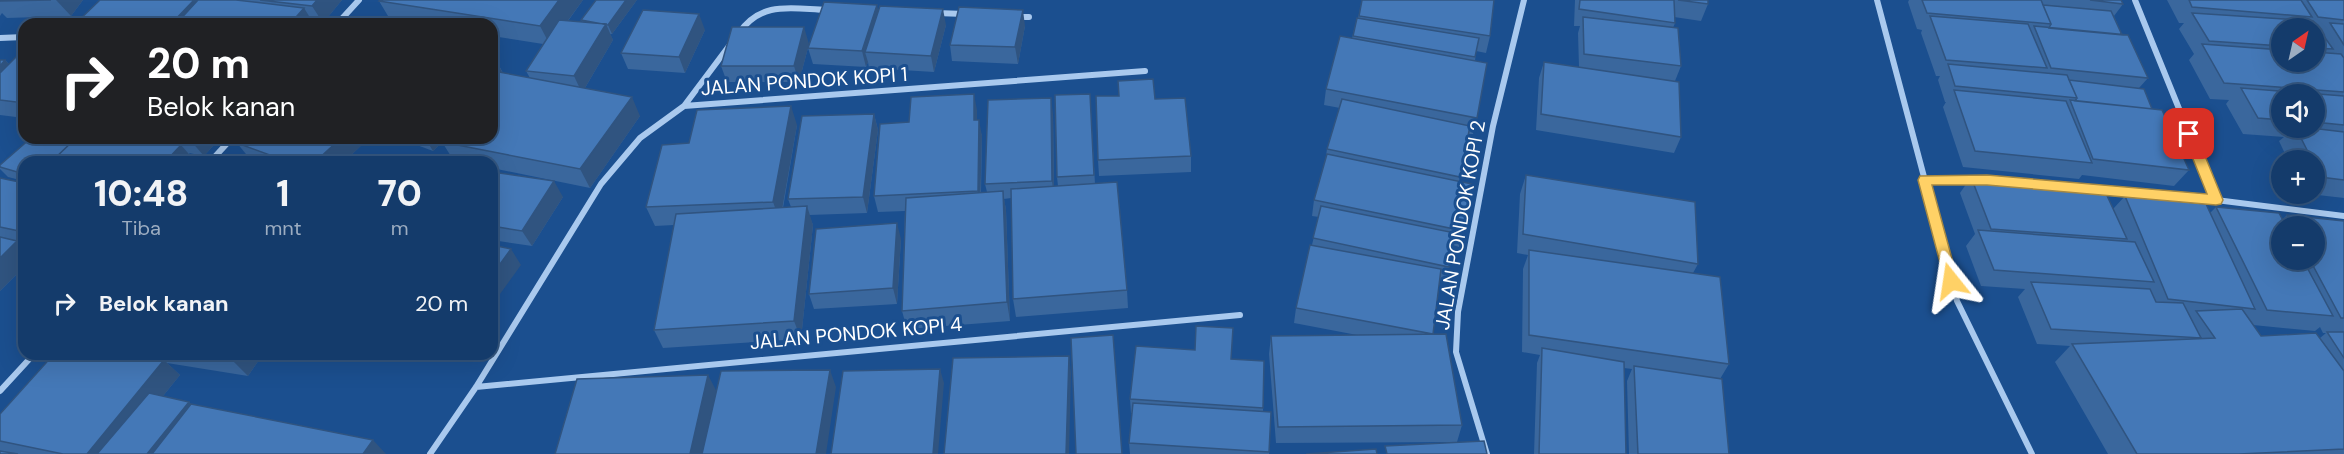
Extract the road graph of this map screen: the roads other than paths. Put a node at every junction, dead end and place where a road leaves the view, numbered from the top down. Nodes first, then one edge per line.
1 (359, 0) edge
2 (1524, 0) edge
3 (1877, 0) edge
4 (2135, 0) edge
5 (833, 10) edge
6 (928, 12) edge
7 (973, 15) edge
8 (1007, 16) edge
9 (1029, 17) dead end
10 (342, 18) edge
11 (18, 37) edge
12 (0, 38) edge
13 (1145, 70) dead end
14 (684, 106) junction
15 (226, 144) edge
16 (216, 156) edge
17 (1924, 180) junction
18 (1987, 180) edge
19 (2090, 189) edge
20 (2216, 200) junction
21 (2344, 216) edge
22 (1240, 315) dead end
23 (498, 351) edge
24 (28, 360) edge
25 (493, 360) edge
26 (476, 387) junction
27 (0, 391) edge
28 (430, 454) edge
29 (1487, 454) edge
30 (2032, 454) edge

1 - 10 street
2 - 29 street, JALAN PONDOK KOPI 2
3 - 17 street
4 - 20 street
5 - 14 street
6 - 7 street
8 - 9 street
11 - 12 street
13 - 14 street, JALAN PONDOK KOPI 1
14 - 23 street, JALAN PONDOK KOPI 1
15 - 16 street
17 - 18 street
17 - 30 street
19 - 20 street
20 - 21 street
22 - 26 street, JALAN PONDOK KOPI 4
24 - 27 street
25 - 26 street, JALAN PONDOK KOPI 1
26 - 28 street, JALAN PONDOK KOPI 1

